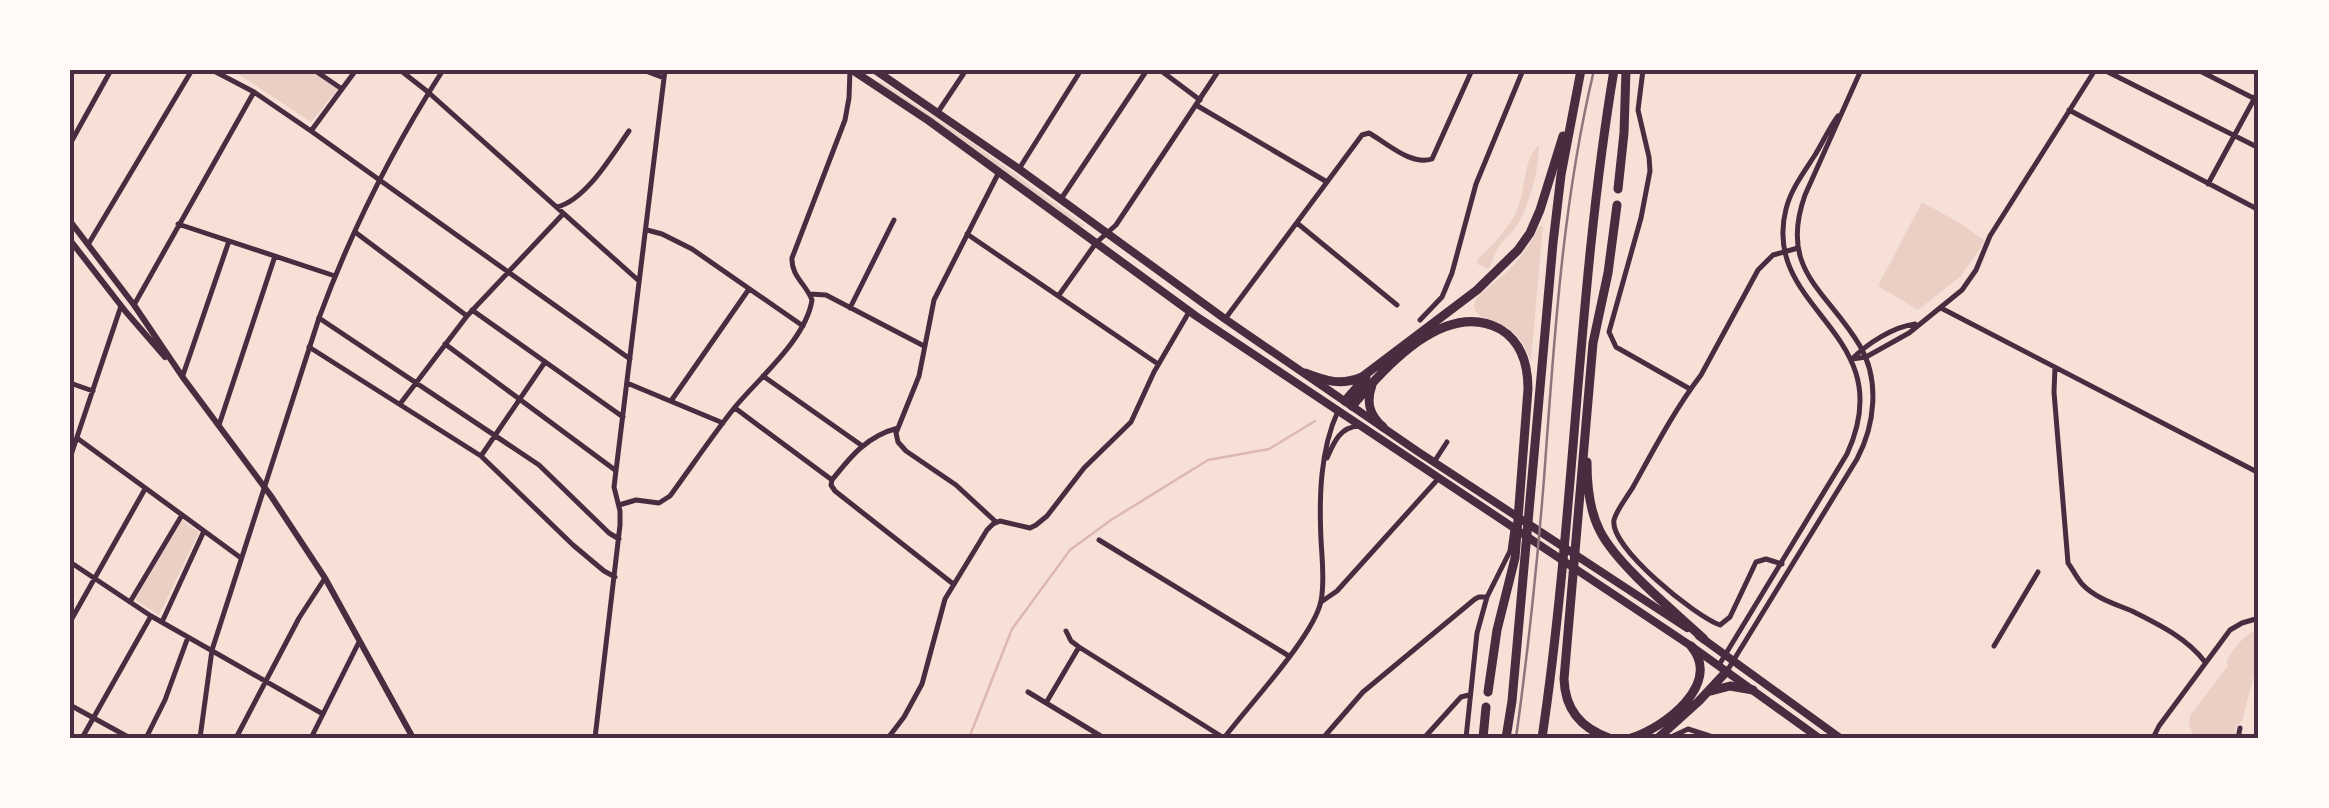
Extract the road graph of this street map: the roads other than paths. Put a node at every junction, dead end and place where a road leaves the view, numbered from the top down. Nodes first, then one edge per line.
1 (111, 70) edge
2 (192, 70) edge
3 (212, 70) edge
4 (314, 70) edge
5 (356, 70) edge
6 (400, 70) edge
7 (443, 70) edge
8 (643, 70) edge
9 (851, 70) edge
10 (875, 70) edge
11 (966, 70) edge
12 (1081, 70) edge
13 (1148, 70) edge
14 (1160, 70) edge
15 (1219, 70) edge
16 (1472, 70) edge
17 (1523, 70) edge
18 (1580, 70) edge
19 (1614, 70) edge
20 (1626, 70) edge
21 (1643, 70) edge
22 (1860, 70) edge
23 (2095, 70) edge
24 (2104, 70) edge
25 (2198, 70) edge
26 (665, 74) edge
27 (342, 89) junction
28 (2259, 90) edge
29 (254, 92) junction
30 (428, 92) junction
31 (2256, 100) edge
32 (1198, 102) junction
33 (1573, 105) junction
34 (2069, 110) junction
35 (938, 112) junction
36 (1840, 113) junction
37 (312, 131) junction
38 (629, 131) dead end
39 (2234, 136) junction
40 (70, 144) edge
41 (2259, 148) edge
42 (1019, 169) junction
43 (998, 172) junction
44 (379, 180) junction
45 (1328, 182) junction
46 (2208, 184) junction
47 (1618, 189) dead end
48 (1061, 199) junction
49 (1616, 206) dead end
50 (556, 208) junction
51 (2259, 210) edge
52 (563, 214) junction
53 (894, 220) dead end
54 (70, 221) edge
55 (1297, 223) junction
56 (178, 224) junction
57 (647, 230) junction
58 (355, 232) junction
59 (1108, 233) junction
60 (967, 234) junction
61 (70, 240) edge
62 (229, 241) junction
63 (1096, 243) junction
64 (88, 244) junction
65 (1798, 248) junction
66 (1785, 251) junction
67 (275, 256) junction
68 (509, 271) junction
69 (334, 276) junction
70 (640, 281) junction
71 (749, 289) junction
72 (810, 294) junction
73 (1058, 295) junction
74 (134, 305) junction
75 (1398, 305) dead end
76 (121, 306) junction
77 (850, 308) junction
78 (1941, 308) junction
79 (1190, 312) junction
80 (469, 313) junction
81 (319, 318) junction
82 (1225, 319) junction
83 (1420, 320) dead end
84 (1918, 323) junction
85 (803, 326) junction
86 (445, 344) junction
87 (925, 346) junction
88 (309, 347) junction
89 (1862, 349) junction
90 (1866, 357) junction
91 (1852, 358) junction
92 (630, 359) junction
93 (545, 362) junction
94 (1158, 364) junction
95 (2055, 366) junction
96 (1306, 373) junction
97 (1375, 373) junction
98 (182, 376) junction
99 (762, 376) junction
100 (415, 382) junction
101 (70, 383) edge
102 (627, 383) junction
103 (1589, 387) junction
104 (1690, 390) junction
105 (94, 392) junction
106 (520, 400) junction
107 (671, 401) junction
108 (400, 404) junction
109 (1349, 404) junction
110 (735, 408) junction
111 (1341, 414) junction
112 (623, 417) junction
113 (724, 423) junction
114 (219, 426) junction
115 (1360, 426) junction
116 (1382, 427) junction
117 (898, 428) junction
118 (496, 436) junction
119 (77, 438) junction
120 (1446, 442) dead end
121 (861, 446) junction
122 (481, 456) junction
123 (70, 458) edge
124 (1434, 462) junction
125 (616, 470) junction
126 (1323, 470) junction
127 (2259, 473) edge
128 (1438, 479) junction
129 (832, 480) junction
130 (264, 486) junction
131 (146, 488) junction
132 (619, 505) junction
133 (182, 515) junction
134 (996, 522) junction
135 (204, 530) junction
136 (1513, 530) junction
137 (619, 539) junction
138 (1099, 540) dead end
139 (240, 558) junction
140 (70, 562) edge
141 (1782, 564) junction
142 (2038, 572) dead end
143 (614, 577) junction
144 (325, 578) junction
145 (94, 579) junction
146 (952, 584) junction
147 (1488, 597) junction
148 (130, 602) junction
149 (1321, 602) junction
150 (151, 616) junction
151 (2259, 618) edge
152 (70, 622) edge
153 (162, 622) junction
154 (1066, 631) dead end
155 (188, 638) junction
156 (360, 640) junction
157 (1704, 640) junction
158 (1691, 646) junction
159 (1994, 646) dead end
160 (1080, 647) junction
161 (212, 650) junction
162 (1726, 654) junction
163 (1289, 656) junction
164 (1735, 660) junction
165 (2205, 662) junction
166 (1723, 668) junction
167 (266, 681) junction
168 (1752, 690) junction
169 (1028, 692) dead end
170 (1488, 692) dead end
171 (1709, 692) junction
172 (1469, 695) junction
173 (1046, 702) junction
174 (70, 705) edge
175 (1486, 707) dead end
176 (323, 714) junction
177 (94, 718) junction
178 (2240, 728) dead end
179 (410, 736) edge
180 (1226, 736) edge
181 (82, 738) edge
182 (130, 738) edge
183 (146, 738) edge
184 (200, 738) edge
185 (236, 738) edge
186 (311, 738) edge
187 (595, 738) edge
188 (888, 738) edge
189 (1104, 738) edge
190 (1236, 738) edge
191 (1323, 738) edge
192 (1424, 738) edge
193 (1466, 738) edge
194 (1484, 738) edge
195 (1506, 738) edge
196 (1542, 738) edge
197 (1609, 738) edge
198 (1630, 738) edge
199 (1658, 738) edge
200 (1669, 738) edge
201 (1716, 738) edge
202 (1819, 738) edge
203 (1840, 738) edge
204 (2153, 738) edge
205 (2238, 738) edge

1 - 40 street
2 - 64 street
3 - 29 street
4 - 27 street
5 - 27 street
6 - 30 street
7 - 30 street
8 - 26 street
9 - 43 main road
9 - 72 street
10 - 35 main road
11 - 35 street
12 - 42 street
13 - 48 street
14 - 32 street
15 - 32 street
16 - 45 street
17 - 83 street
18 - 33 highway
19 - 196 highway
20 - 47 highway
21 - 104 street
22 - 36 street
23 - 34 street
24 - 39 street
25 - 31 street
26 - 57 street
27 - 37 street
28 - 31 street
29 - 37 street
29 - 56 street
30 - 44 street
30 - 50 street
31 - 39 street
32 - 45 street
32 - 59 street
33 - 97 highway
33 - 195 highway
34 - 46 street
34 - 78 street
35 - 42 main road
36 - 65 street
36 - 66 street
37 - 44 street
38 - 50 street
39 - 41 street
39 - 46 street
42 - 48 main road
43 - 60 street
43 - 63 main road
44 - 58 street
44 - 68 street
45 - 55 street
46 - 51 street
48 - 59 main road
49 - 103 highway
50 - 52 street
52 - 68 street
52 - 70 street
53 - 77 street
54 - 64 main road
55 - 75 street
55 - 82 street
56 - 62 street
56 - 74 street
57 - 70 street
57 - 71 street
58 - 69 street
58 - 80 street
59 - 63 street
59 - 82 main road
60 - 73 street
60 - 87 street
61 - 76 main road
62 - 67 street
62 - 98 street
63 - 73 street
63 - 79 main road
64 - 74 main road
65 - 66 street
65 - 89 street
66 - 91 street
66 - 104 street
67 - 69 street
67 - 114 street
68 - 80 street
68 - 92 street
69 - 81 street
70 - 92 street
71 - 85 street
71 - 107 street
72 - 77 street
72 - 85 street
73 - 94 street
74 - 98 main road
76 - 98 main road
76 - 105 street
77 - 87 street
78 - 84 street
78 - 95 street
79 - 94 street
79 - 111 main road
80 - 86 street
80 - 93 street
81 - 88 street
81 - 100 street
82 - 96 main road
84 - 89 street
84 - 90 street
85 - 99 street
86 - 100 street
86 - 106 street
87 - 117 street
88 - 108 street
88 - 130 street
89 - 90 street
89 - 91 street
90 - 91 street
90 - 164 street
91 - 141 street
92 - 102 street
93 - 106 street
93 - 112 street
94 - 134 street
95 - 127 street
95 - 165 street
96 - 97 highway
96 - 109 main road
97 - 109 highway
97 - 116 highway
97 - 170 highway
98 - 114 main road
99 - 110 street
99 - 121 street
100 - 108 street
100 - 118 street
101 - 105 street
102 - 107 street
102 - 112 street
103 - 157 highway
103 - 197 highway
104 - 141 street
105 - 119 street
106 - 118 street
106 - 125 street
107 - 113 street
108 - 122 street
109 - 111 main road
109 - 116 main road
110 - 113 street
110 - 129 street
111 - 115 main road
111 - 126 street
112 - 125 street
113 - 132 street
114 - 130 main road
115 - 126 street
115 - 128 main road
116 - 124 main road
117 - 121 street
117 - 134 street
118 - 122 street
118 - 137 street
119 - 123 street
119 - 131 street
120 - 124 street
121 - 129 street
122 - 143 street
124 - 157 main road
125 - 132 street
126 - 149 street
128 - 136 main road
128 - 149 street
129 - 146 street
130 - 139 street
130 - 144 main road
131 - 133 street
131 - 145 street
132 - 137 street
133 - 135 street
133 - 148 street
134 - 146 street
135 - 139 street
135 - 153 street
136 - 147 street
136 - 158 main road
137 - 143 street
138 - 163 street
139 - 161 street
140 - 145 street
141 - 162 street
142 - 159 street
143 - 187 street
144 - 156 main road
144 - 167 street
145 - 148 street
145 - 152 street
146 - 188 street
147 - 172 street
147 - 191 street
148 - 150 street
149 - 163 street
150 - 153 street
150 - 177 street
151 - 165 street
153 - 155 street
154 - 160 street
155 - 161 street
155 - 183 street
156 - 176 street
156 - 179 main road
157 - 162 main road
158 - 166 main road
158 - 198 highway
160 - 173 street
160 - 180 street
161 - 167 street
161 - 184 street
162 - 164 main road
162 - 166 street
163 - 180 street
164 - 166 street
164 - 203 main road
165 - 204 street
166 - 168 main road
166 - 171 highway
167 - 176 street
167 - 185 street
168 - 171 highway
168 - 202 main road
169 - 173 street
171 - 199 highway
172 - 192 street
172 - 193 street
173 - 189 street
174 - 177 street
175 - 194 highway
176 - 186 street
177 - 181 street
177 - 182 street
178 - 205 street
180 - 190 street
200 - 201 street

